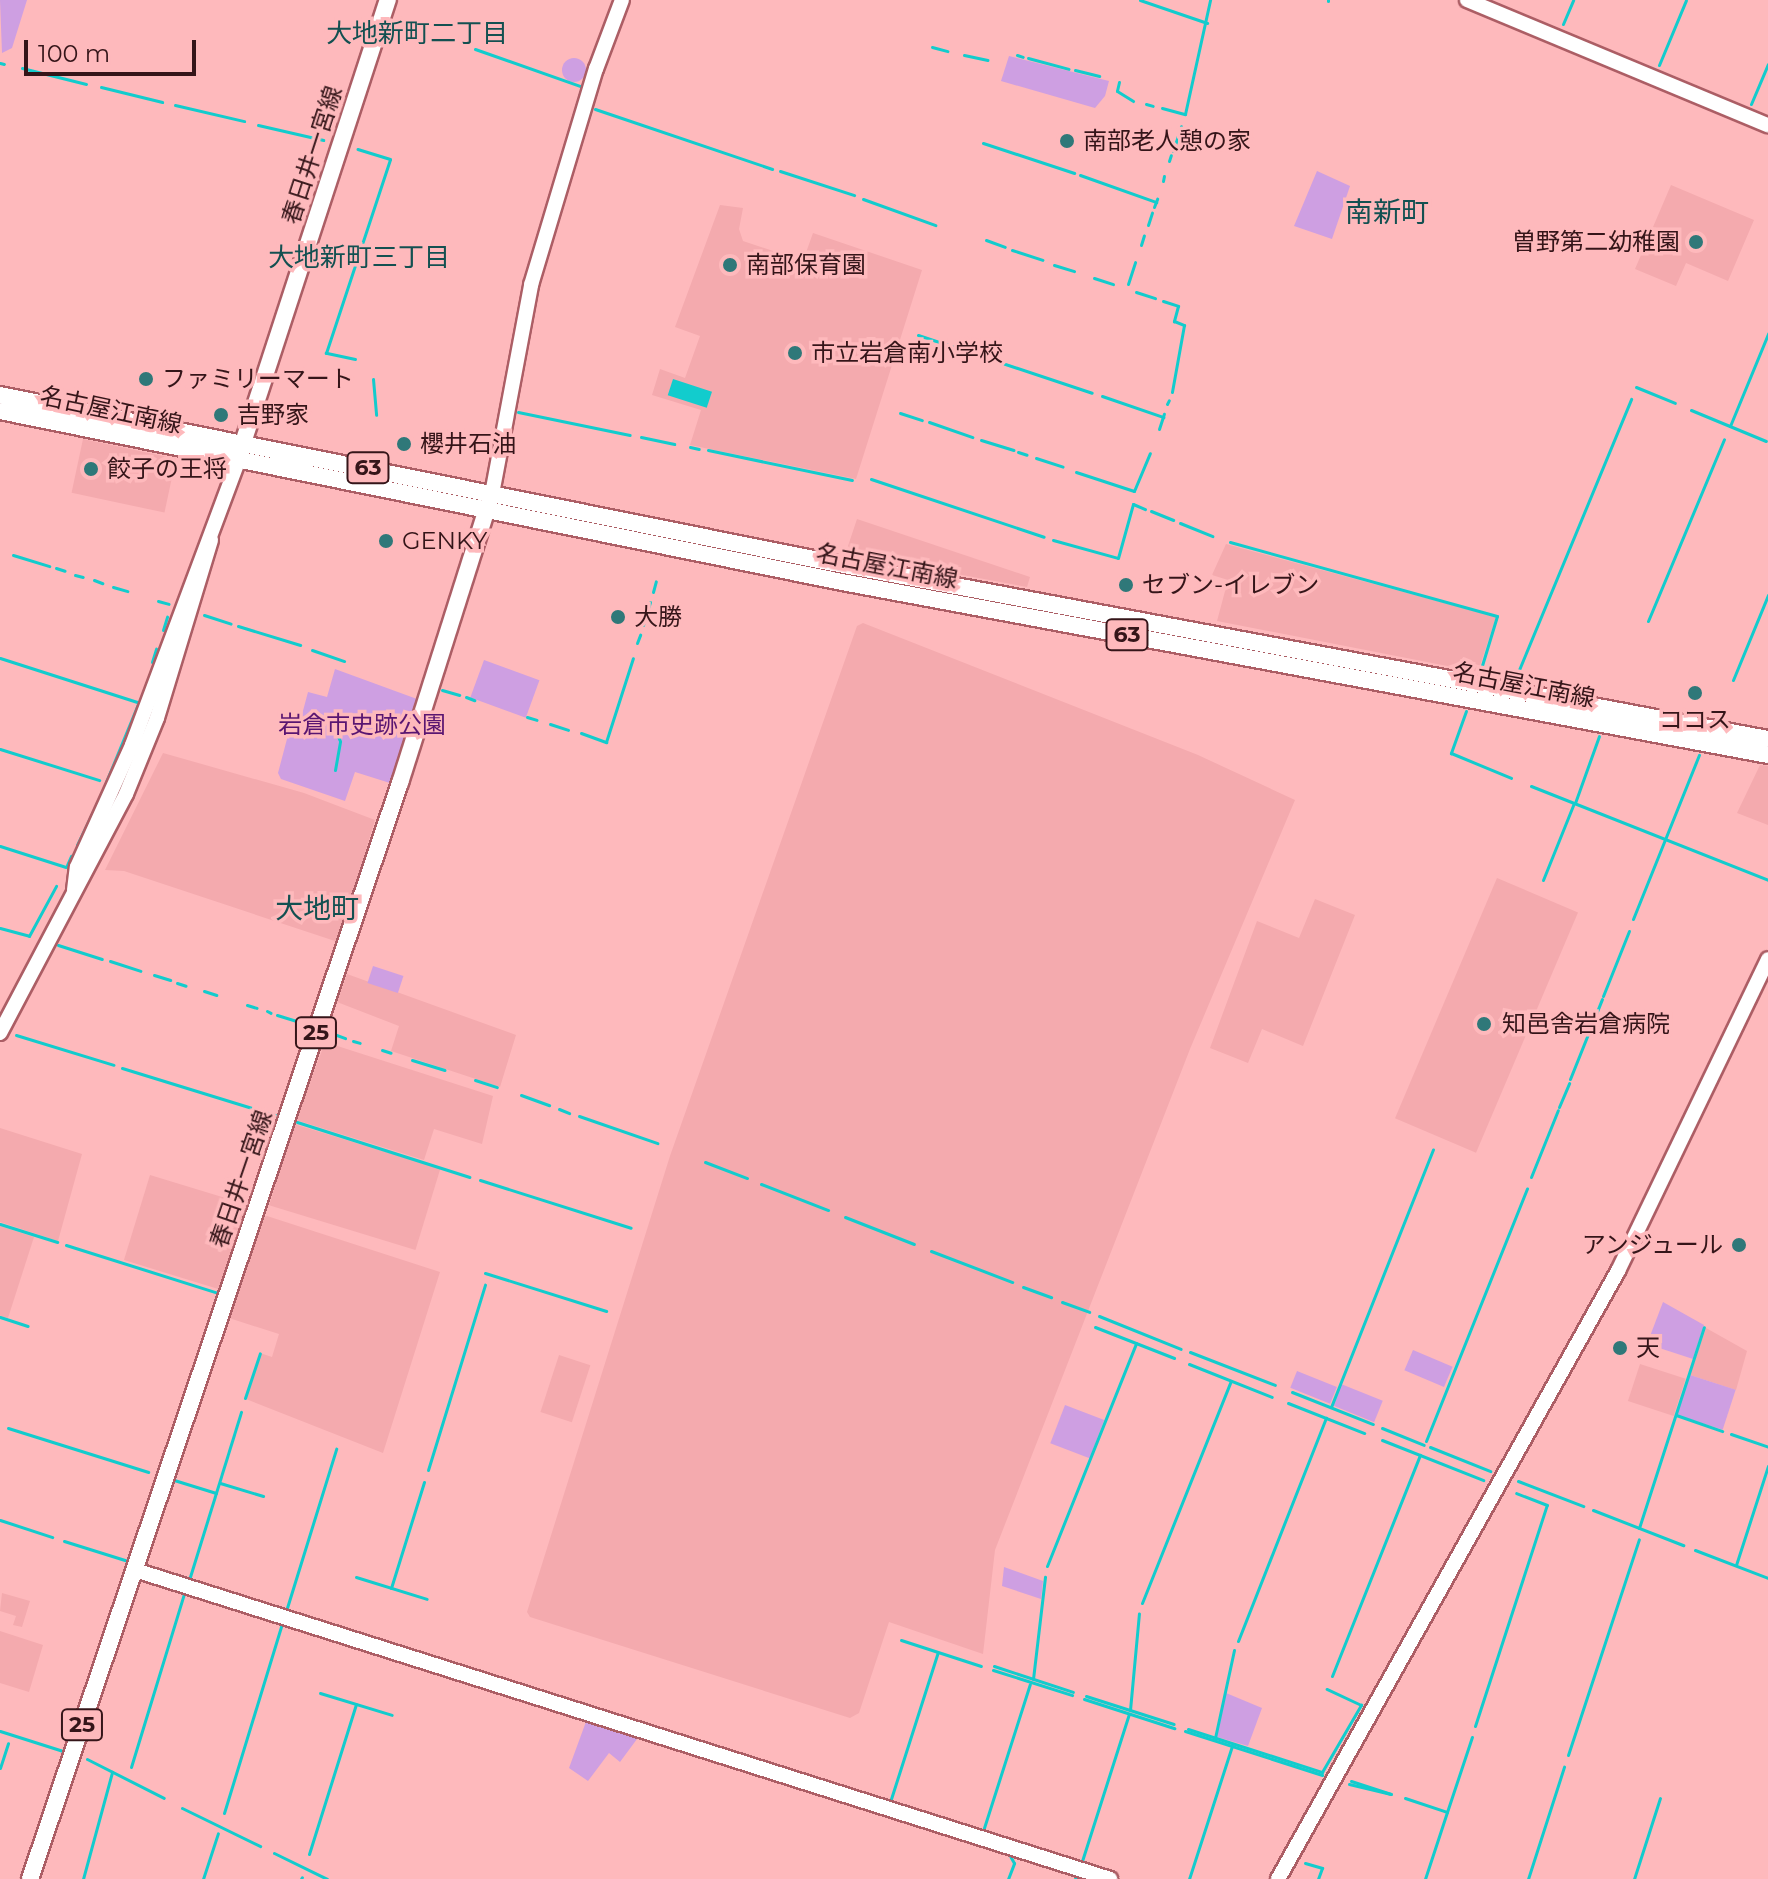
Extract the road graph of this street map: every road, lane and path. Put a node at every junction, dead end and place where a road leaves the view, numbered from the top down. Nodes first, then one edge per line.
1 (388, 0) edge
2 (622, 0) edge
3 (1467, 0) edge
4 (1768, 125) edge
5 (0, 395) edge
6 (0, 411) edge
7 (243, 443) junction
8 (238, 461) junction
9 (490, 502) junction
10 (1768, 739) edge
11 (1768, 755) edge
12 (1768, 959) edge
13 (0, 1033) edge
14 (135, 1570) junction
15 (30, 1879) edge
16 (1110, 1879) edge
17 (1278, 1879) edge

1 - 7 main road, 春日井一宮線
2 - 9 street
3 - 4 street
5 - 7 main road, 名古屋江南線 / 63
6 - 8 main road, 名古屋江南線 / 63
7 - 8 main road, 春日井一宮線
7 - 9 main road, 名古屋江南線 / 63
8 - 9 main road, 名古屋江南線 / 63
8 - 13 street
9 - 10 main road, 名古屋江南線 / 63
9 - 11 main road, 名古屋江南線 / 63
9 - 14 main road, 春日井一宮線 / 25
12 - 17 street
14 - 15 main road, 春日井一宮線 / 25
14 - 16 street

